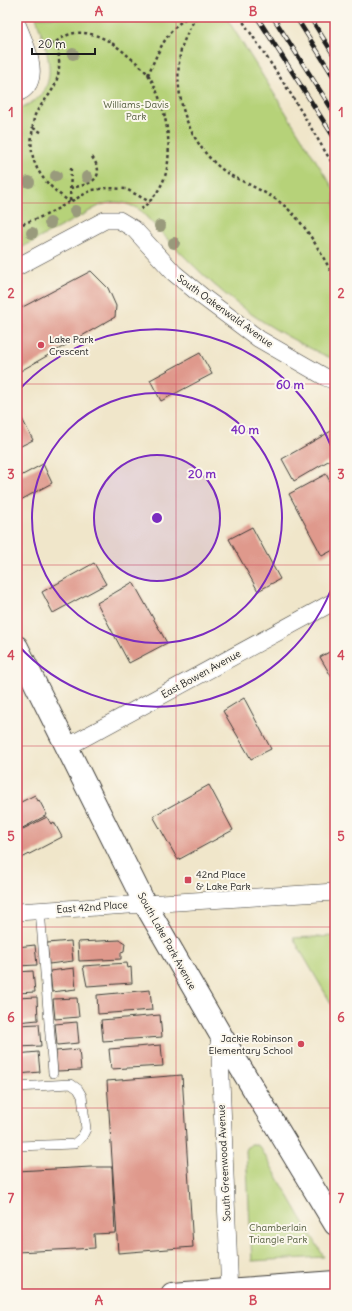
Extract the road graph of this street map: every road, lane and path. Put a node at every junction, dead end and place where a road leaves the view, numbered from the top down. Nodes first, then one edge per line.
1 (188, 17) edge
2 (196, 17) edge
3 (240, 17) edge
4 (17, 24) edge
5 (57, 42) junction
6 (46, 49) dead end
7 (148, 75) junction
8 (17, 94) edge
9 (33, 128) junction
10 (43, 133) dead end
11 (92, 157) dead end
12 (71, 166) dead end
13 (335, 168) edge
14 (70, 188) junction
15 (70, 202) junction
16 (150, 202) junction
17 (140, 210) dead end
18 (17, 226) edge
19 (17, 267) edge
20 (335, 278) edge
21 (335, 381) edge
22 (335, 601) edge
23 (17, 647) edge
24 (68, 747) junction
25 (335, 892) edge
26 (145, 904) junction
27 (40, 910) junction
28 (17, 912) edge
29 (219, 1032) junction
30 (53, 1073) dead end
31 (17, 1087) edge
32 (17, 1146) edge
33 (335, 1224) edge
34 (335, 1282) edge
35 (230, 1292) edge
36 (172, 1294) edge

1 - 7 path
2 - 20 path
3 - 13 path
4 - 8 street
5 - 6 path
5 - 7 path
5 - 9 path
7 - 16 path
9 - 10 path
9 - 15 path
11 - 14 path
12 - 14 path
14 - 15 path
15 - 16 path
15 - 18 path
16 - 17 path
19 - 21 street, South Oakenwald Avenue
22 - 24 street, East Bowen Avenue
23 - 24 street, South Lake Park Avenue
24 - 26 street, South Lake Park Avenue
25 - 26 street, East 42nd Place
26 - 27 street, East 42nd Place
26 - 29 street, South Lake Park Avenue
27 - 28 street, East 42nd Place
27 - 30 lane
29 - 33 street, South Lake Park Avenue
29 - 35 street, South Greenwood Avenue
31 - 32 lane
34 - 35 street
35 - 36 street

